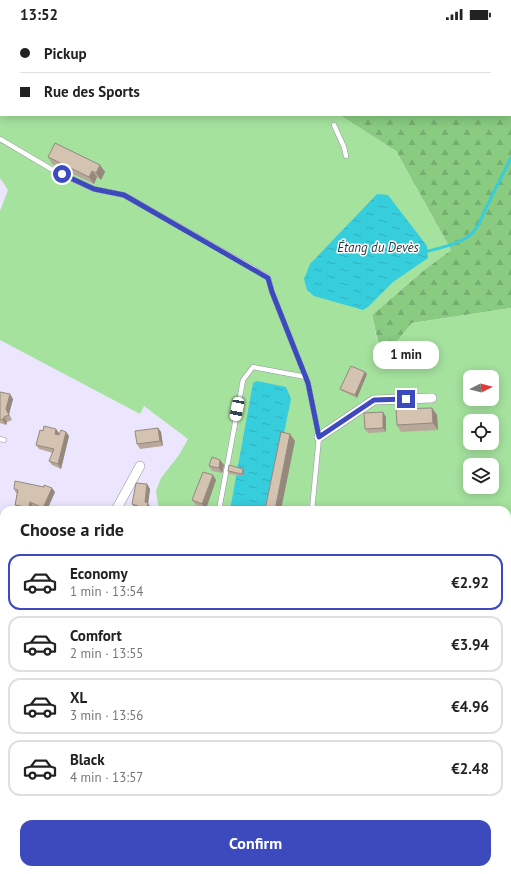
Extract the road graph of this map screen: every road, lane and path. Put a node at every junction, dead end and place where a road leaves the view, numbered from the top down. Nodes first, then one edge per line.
1 (334, 124) dead end
2 (0, 139) edge
3 (346, 156) dead end
4 (306, 377) junction
5 (432, 398) dead end
6 (319, 437) junction
7 (140, 466) dead end
8 (118, 506) edge
9 (219, 506) edge
10 (312, 506) edge

1 - 3 lane
2 - 4 lane
4 - 6 lane
4 - 9 lane
5 - 6 street
6 - 10 lane
7 - 8 street

